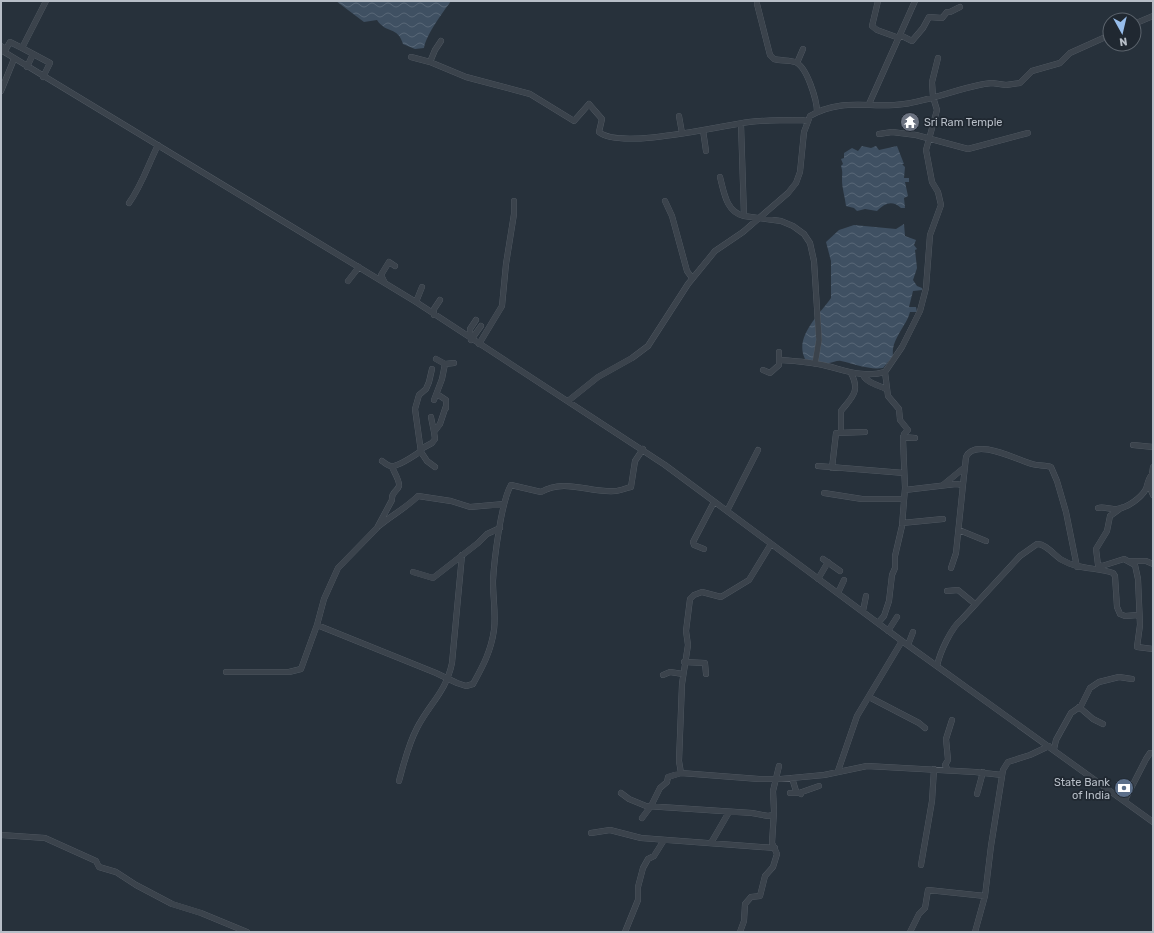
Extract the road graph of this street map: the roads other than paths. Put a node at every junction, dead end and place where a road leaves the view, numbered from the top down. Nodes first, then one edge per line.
1 (46, 1) edge
2 (878, 1) edge
3 (915, 1) edge
4 (757, 4) dead end
5 (960, 7) dead end
6 (1153, 16) edge
7 (1142, 21) edge
8 (900, 36) junction
9 (1102, 39) edge
10 (442, 41) dead end
11 (1, 46) edge
12 (22, 48) junction
13 (803, 49) dead end
14 (1, 50) edge
15 (33, 54) junction
16 (410, 57) dead end
17 (938, 58) dead end
18 (14, 59) junction
19 (430, 62) junction
20 (796, 63) junction
21 (27, 67) junction
22 (43, 77) junction
23 (1, 91) edge
24 (933, 97) junction
25 (869, 104) junction
26 (817, 112) junction
27 (679, 116) dead end
28 (808, 121) junction
29 (742, 124) junction
30 (703, 130) junction
31 (682, 133) junction
32 (1028, 133) dead end
33 (879, 134) dead end
34 (931, 139) junction
35 (158, 145) junction
36 (706, 151) dead end
37 (720, 177) dead end
38 (514, 201) dead end
39 (665, 201) dead end
40 (129, 203) dead end
41 (744, 216) junction
42 (759, 218) junction
43 (395, 266) dead end
44 (359, 267) junction
45 (692, 278) junction
46 (348, 281) dead end
47 (386, 285) junction
48 (422, 286) dead end
49 (440, 300) dead end
50 (416, 302) junction
51 (434, 314) junction
52 (476, 320) dead end
53 (481, 326) dead end
54 (472, 339) junction
55 (479, 344) junction
56 (779, 352) dead end
57 (436, 359) dead end
58 (780, 360) junction
59 (454, 363) dead end
60 (445, 364) junction
61 (815, 364) junction
62 (432, 369) dead end
63 (763, 370) dead end
64 (885, 372) junction
65 (851, 373) junction
66 (863, 375) junction
67 (886, 388) junction
68 (437, 394) junction
69 (434, 400) dead end
70 (568, 401) junction
71 (431, 417) dead end
72 (434, 432) junction
73 (865, 432) dead end
74 (841, 433) junction
75 (903, 437) junction
76 (915, 438) dead end
77 (1133, 445) dead end
78 (1153, 447) edge
79 (643, 449) junction
80 (421, 450) junction
81 (758, 450) dead end
82 (382, 461) dead end
83 (392, 466) junction
84 (818, 466) dead end
85 (435, 467) dead end
86 (965, 467) junction
87 (1153, 467) edge
88 (832, 468) junction
89 (904, 473) junction
90 (1152, 474) junction
91 (942, 485) junction
92 (964, 485) junction
93 (904, 490) junction
94 (824, 493) dead end
95 (1153, 495) edge
96 (903, 499) junction
97 (714, 502) junction
98 (504, 504) junction
99 (1098, 508) dead end
100 (1121, 508) junction
101 (727, 511) junction
102 (943, 519) dead end
103 (902, 523) junction
104 (377, 528) junction
105 (500, 528) junction
106 (959, 530) junction
107 (986, 541) dead end
108 (771, 544) junction
109 (704, 549) dead end
110 (462, 555) junction
111 (1130, 561) junction
112 (1152, 561) edge
113 (1077, 567) junction
114 (951, 568) dead end
115 (840, 571) dead end
116 (413, 572) dead end
117 (818, 579) junction
118 (844, 580) dead end
119 (947, 591) dead end
120 (838, 593) junction
121 (866, 596) dead end
122 (975, 604) junction
123 (863, 611) junction
124 (1138, 615) junction
125 (897, 617) dead end
126 (878, 623) junction
127 (317, 625) junction
128 (888, 630) junction
129 (913, 632) dead end
130 (902, 641) junction
131 (908, 645) junction
132 (1153, 650) edge
133 (684, 662) junction
134 (937, 666) junction
135 (226, 672) dead end
136 (683, 674) junction
137 (706, 674) dead end
138 (663, 675) dead end
139 (449, 679) junction
140 (1132, 679) dead end
141 (869, 697) junction
142 (1080, 707) junction
143 (952, 720) dead end
144 (1103, 724) dead end
145 (925, 728) dead end
146 (1052, 747) junction
147 (1153, 753) edge
148 (779, 766) dead end
149 (934, 770) junction
150 (948, 770) junction
151 (838, 771) junction
152 (983, 772) junction
153 (681, 773) junction
154 (1002, 775) junction
155 (792, 778) junction
156 (776, 779) junction
157 (398, 781) dead end
158 (819, 786) dead end
159 (621, 793) dead end
160 (790, 793) dead end
161 (801, 794) junction
162 (977, 794) dead end
163 (1125, 800) junction
164 (651, 806) junction
165 (729, 812) junction
166 (773, 815) junction
167 (642, 818) dead end
168 (1153, 822) edge
169 (1, 834) edge
170 (591, 834) dead end
171 (664, 840) junction
172 (711, 843) junction
173 (775, 848) junction
174 (921, 865) dead end
175 (985, 896) junction
176 (246, 932) edge
177 (625, 932) edge
178 (740, 932) edge
179 (910, 932) edge
180 (975, 932) edge

1 - 12 street
2 - 8 street
3 - 8 street
4 - 20 street
5 - 8 street
6 - 7 street
8 - 25 street
9 - 24 street
10 - 19 street
11 - 12 street
12 - 15 street
13 - 20 street
14 - 18 street
15 - 21 street
15 - 22 street
16 - 19 street
17 - 24 street
18 - 21 street
18 - 23 street
19 - 31 street
20 - 26 street
21 - 22 street
22 - 35 street
24 - 25 street
24 - 34 street
25 - 26 street
26 - 28 street
27 - 31 street
28 - 29 street
28 - 42 street
29 - 30 street
29 - 41 street
30 - 31 street
30 - 36 street
32 - 34 street
33 - 34 street
34 - 64 street
35 - 40 street
35 - 44 street
37 - 41 street
38 - 55 street
39 - 45 street
41 - 42 street
42 - 45 street
42 - 61 street
43 - 47 street
44 - 46 street
44 - 47 street
45 - 70 street
47 - 50 street
48 - 50 street
49 - 51 street
50 - 51 street
51 - 54 street
52 - 54 street
53 - 54 street
54 - 55 street
55 - 70 street
56 - 58 street
57 - 60 street
58 - 61 street
58 - 63 street
59 - 60 street
60 - 68 street
61 - 65 street
62 - 80 street
64 - 66 street
64 - 67 street
65 - 66 street
65 - 74 street
66 - 67 street
67 - 75 street
68 - 69 street
68 - 72 street
70 - 79 street
71 - 72 street
72 - 80 street
73 - 74 street
74 - 88 street
75 - 76 street
75 - 89 street
77 - 78 street
79 - 97 street
79 - 98 street
80 - 83 street
80 - 85 street
81 - 101 street
82 - 83 street
83 - 104 street
84 - 88 street
86 - 91 street
86 - 92 street
86 - 113 street
87 - 90 street
88 - 89 street
89 - 93 street
90 - 95 street
90 - 100 street
91 - 92 street
91 - 93 street
92 - 106 street
93 - 96 street
94 - 96 street
96 - 103 street
97 - 101 street
97 - 109 street
98 - 104 street
98 - 105 street
99 - 100 street
100 - 111 street
101 - 108 street
102 - 103 street
103 - 126 street
104 - 127 street
105 - 110 street
105 - 139 street
106 - 107 street
106 - 114 street
108 - 117 street
108 - 133 street
110 - 116 street
110 - 139 street
111 - 112 street
111 - 124 street
113 - 122 street
113 - 124 street
115 - 117 street
117 - 120 street
118 - 120 street
119 - 122 street
120 - 123 street
121 - 123 street
122 - 134 street
123 - 126 street
124 - 132 street
125 - 128 street
126 - 128 street
127 - 135 street
127 - 139 street
128 - 130 street
129 - 131 street
130 - 131 street
130 - 141 street
131 - 134 street
133 - 136 street
133 - 137 street
134 - 146 street
136 - 138 street
136 - 153 street
139 - 157 street
140 - 142 street
141 - 145 street
141 - 151 street
142 - 144 street
142 - 146 street
143 - 150 street
146 - 154 street
146 - 163 street
147 - 163 street
148 - 156 street
149 - 150 street
149 - 151 street
149 - 174 street
150 - 152 street
151 - 155 street
152 - 154 street
152 - 162 street
153 - 156 street
153 - 164 street
154 - 175 street
155 - 156 street
155 - 161 street
156 - 166 street
158 - 161 street
159 - 164 street
160 - 161 street
163 - 168 street
164 - 165 street
164 - 167 street
165 - 166 street
165 - 172 street
166 - 173 street
169 - 176 street
170 - 171 street
171 - 172 street
171 - 177 street
172 - 173 street
173 - 178 street
175 - 179 street
175 - 180 street

